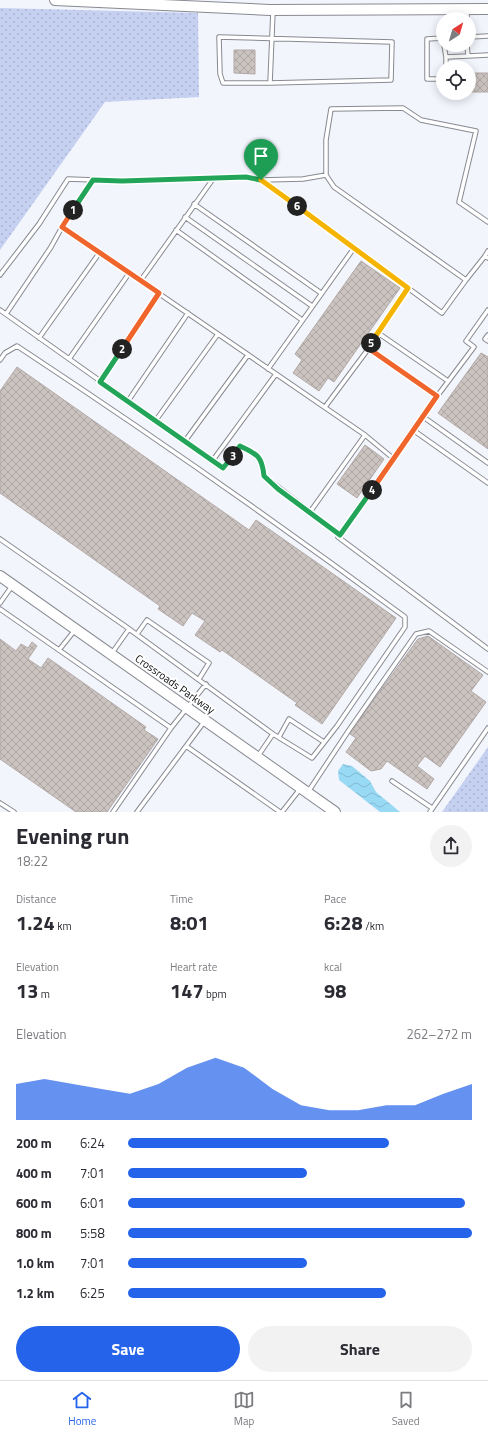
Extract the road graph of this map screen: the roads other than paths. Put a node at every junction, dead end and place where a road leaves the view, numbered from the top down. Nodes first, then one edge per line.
1 (55, 0) edge
2 (488, 9) edge
3 (273, 10) junction
4 (475, 12) edge
5 (436, 13) edge
6 (488, 36) edge
7 (476, 37) edge
8 (436, 38) edge
9 (272, 39) junction
10 (445, 52) edge
11 (468, 52) edge
12 (488, 55) edge
13 (468, 56) junction
14 (446, 57) joint
15 (436, 79) edge
16 (270, 82) junction
17 (326, 175) junction
18 (213, 179) junction
19 (93, 180) junction
20 (261, 180) junction
21 (194, 204) junction
22 (185, 217) junction
23 (488, 222) edge
24 (62, 227) junction
25 (176, 230) junction
26 (354, 248) junction
27 (488, 251) edge
28 (100, 252) junction
29 (486, 257) edge
30 (130, 272) junction
31 (0, 275) edge
32 (141, 280) junction
33 (466, 280) junction
34 (408, 288) junction
35 (159, 293) junction
36 (321, 293) junction
37 (312, 306) junction
38 (0, 310) edge
39 (488, 310) edge
40 (188, 313) junction
41 (6, 314) junction
42 (302, 320) junction
43 (378, 333) junction
44 (218, 334) junction
45 (488, 335) edge
46 (39, 338) junction
47 (488, 341) edge
48 (368, 348) junction
49 (248, 355) junction
50 (69, 359) junction
51 (0, 360) edge
52 (268, 369) junction
53 (276, 374) junction
54 (100, 382) junction
55 (448, 382) junction
56 (437, 396) junction
57 (128, 401) junction
58 (325, 407) junction
59 (422, 416) junction
60 (156, 420) junction
61 (413, 430) junction
62 (365, 435) junction
63 (185, 441) junction
64 (394, 459) junction
65 (213, 460) junction
66 (488, 463) edge
67 (488, 483) edge
68 (310, 512) junction
69 (340, 535) junction
70 (0, 539) edge
71 (0, 576) edge
72 (13, 585) junction
73 (0, 603) edge
74 (0, 609) edge
75 (75, 629) junction
76 (129, 629) junction
77 (137, 634) junction
78 (488, 649) edge
79 (59, 650) junction
80 (112, 654) junction
81 (488, 672) edge
82 (199, 679) junction
83 (206, 684) junction
84 (186, 707) junction
85 (205, 720) junction
86 (171, 728) junction
87 (488, 728) edge
88 (274, 734) junction
89 (279, 737) junction
90 (324, 742) junction
91 (186, 746) junction
92 (258, 757) junction
93 (392, 780) dead end
94 (304, 790) junction
95 (0, 803) edge
96 (431, 810) edge
97 (14, 812) edge
98 (113, 812) edge
99 (136, 812) edge
100 (281, 812) edge
101 (335, 812) edge

1 - 3 street
2 - 4 street
3 - 5 street
3 - 9 lane
6 - 7 lane
8 - 15 lane
9 - 16 lane
9 - 16 lane
9 - 16 lane
10 - 14 lane
11 - 13 lane
12 - 13 lane
13 - 14 lane
17 - 20 lane
17 - 23 lane
17 - 33 lane
18 - 19 lane
18 - 20 lane
18 - 21 lane
19 - 24 lane
19 - 31 lane
20 - 26 lane
21 - 22 lane
21 - 36 lane
22 - 25 lane
22 - 37 lane
24 - 28 lane
24 - 41 lane
25 - 32 lane
25 - 42 lane
26 - 34 lane
26 - 36 lane
27 - 29 lane
28 - 30 lane
28 - 46 lane
29 - 33 lane
30 - 32 lane
30 - 50 lane
32 - 35 lane
33 - 34 lane
34 - 43 lane
35 - 40 lane
35 - 54 lane
36 - 37 lane
37 - 42 lane
38 - 41 lane
39 - 55 lane
40 - 44 lane
40 - 57 lane
41 - 46 lane
42 - 52 lane
43 - 48 lane
43 - 55 lane
44 - 49 lane
44 - 60 lane
45 - 47 lane
46 - 50 lane
48 - 56 lane
48 - 58 lane
49 - 52 lane
49 - 63 lane
50 - 54 lane
51 - 90 lane
52 - 53 lane
53 - 58 lane
53 - 65 lane
54 - 57 lane
55 - 56 lane
56 - 59 lane
57 - 60 lane
58 - 62 lane
59 - 61 lane
59 - 66 lane
60 - 63 lane
61 - 64 lane
61 - 67 lane
62 - 64 lane
62 - 68 lane
63 - 65 lane
64 - 69 lane
65 - 68 lane
68 - 69 lane
69 - 78 lane
70 - 76 lane
71 - 72 street, Crossroads Parkway
72 - 73 lane
72 - 75 street, Crossroads Parkway
74 - 79 lane
75 - 79 lane
75 - 80 street, Crossroads Parkway
76 - 77 lane
76 - 80 lane
77 - 82 lane
77 - 82 lane
79 - 86 lane
80 - 84 street, Crossroads Parkway
81 - 94 lane
82 - 83 lane
83 - 84 lane
83 - 88 lane
84 - 85 street, Crossroads Parkway
84 - 86 lane
85 - 91 lane
85 - 92 street, Crossroads Parkway
86 - 98 lane
87 - 96 lane
88 - 89 lane
88 - 92 lane
89 - 90 lane
89 - 90 lane
91 - 99 lane
91 - 100 lane
92 - 94 street, Crossroads Parkway
93 - 96 lane
94 - 100 lane
94 - 101 street, Crossroads Parkway
95 - 97 lane

